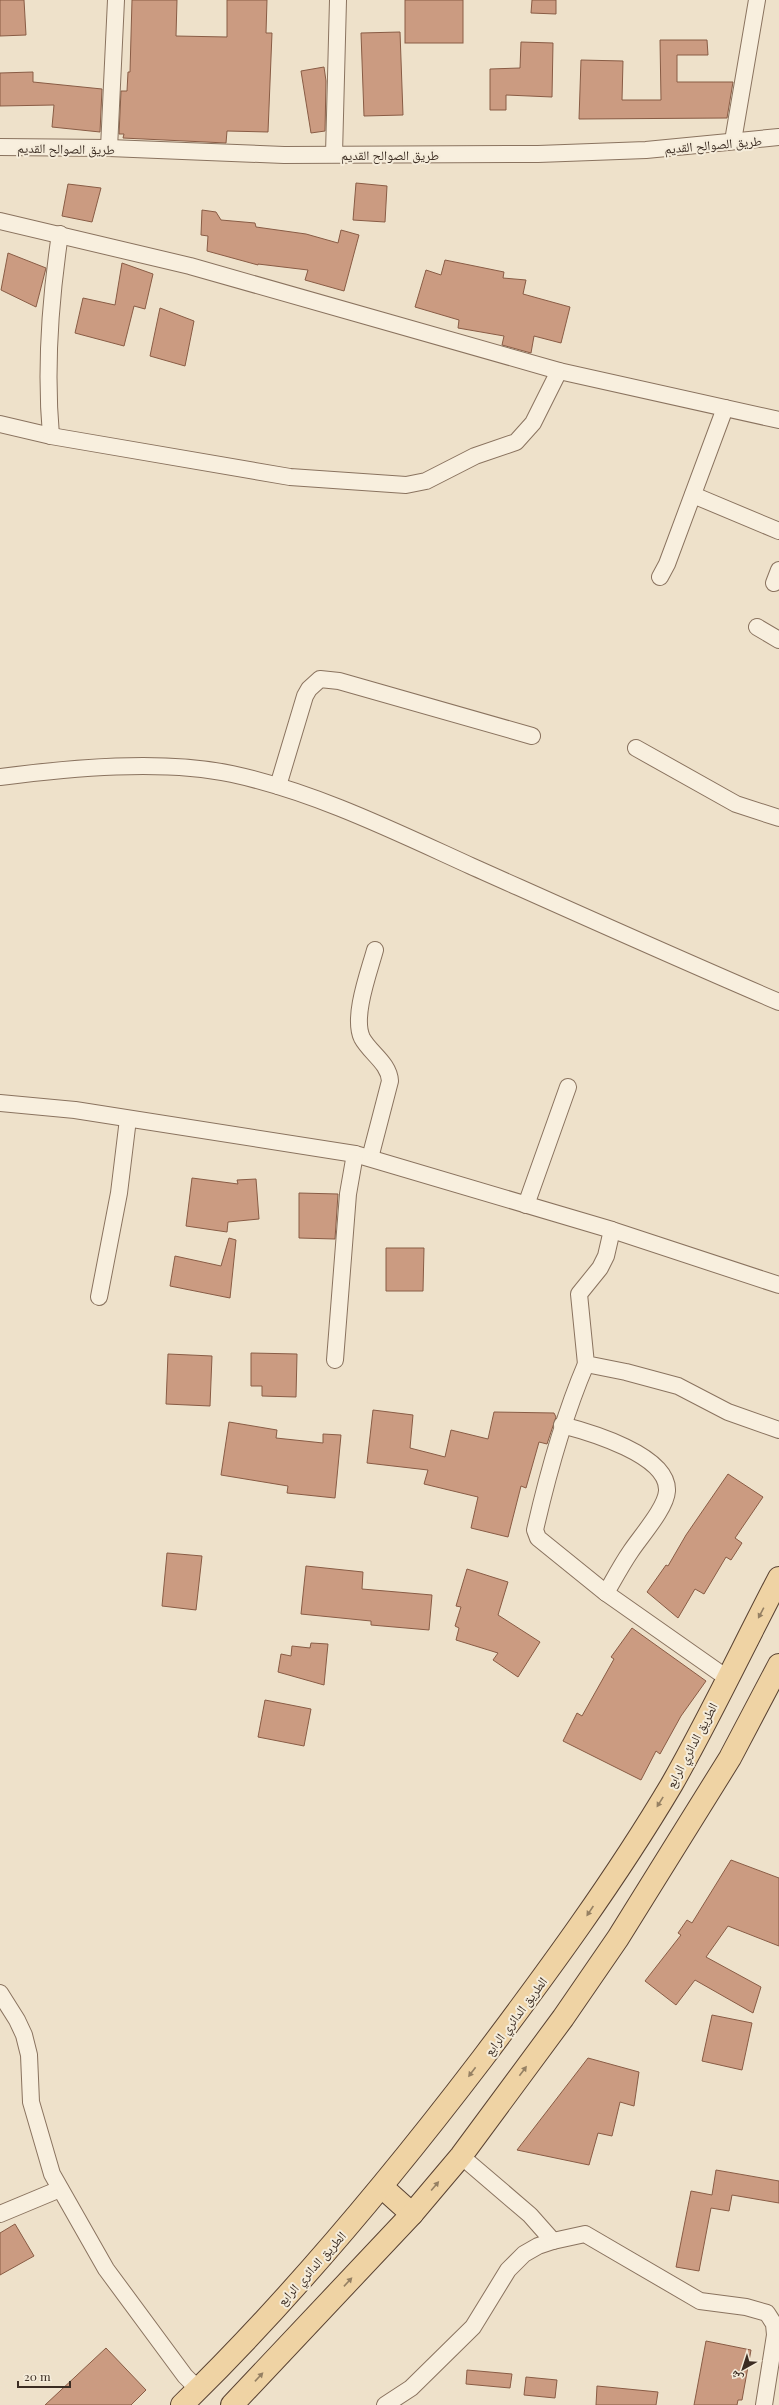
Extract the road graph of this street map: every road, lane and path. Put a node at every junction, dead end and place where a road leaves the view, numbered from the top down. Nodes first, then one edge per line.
1 (116, 0) edge
2 (338, 0) edge
3 (757, 0) edge
4 (779, 137) edge
5 (733, 142) junction
6 (0, 147) edge
7 (109, 148) junction
8 (334, 154) junction
9 (0, 221) edge
10 (60, 234) junction
11 (559, 370) junction
12 (725, 408) junction
13 (779, 420) edge
14 (0, 424) edge
15 (51, 436) junction
16 (693, 495) junction
17 (779, 531) edge
18 (660, 577) dead end
19 (757, 627) dead end
20 (779, 640) edge
21 (532, 736) dead end
22 (636, 748) dead end
23 (0, 776) edge
24 (278, 786) junction
25 (779, 818) edge
26 (375, 950) dead end
27 (779, 1002) edge
28 (568, 1087) dead end
29 (0, 1103) edge
30 (128, 1119) junction
31 (363, 1156) junction
32 (526, 1205) junction
33 (612, 1230) junction
34 (779, 1285) edge
35 (99, 1297) dead end
36 (335, 1360) dead end
37 (586, 1364) junction
38 (562, 1425) junction
39 (779, 1430) edge
40 (779, 1578) edge
41 (606, 1593) junction
42 (779, 1665) edge
43 (727, 1678) junction
44 (0, 1993) edge
45 (461, 2156) junction
46 (382, 2187) junction
47 (60, 2189) junction
48 (0, 2214) edge
49 (412, 2214) junction
50 (553, 2241) junction
51 (198, 2389) junction
52 (182, 2405) edge
53 (232, 2405) edge
54 (385, 2405) edge
55 (764, 2405) edge

1 - 7 street
2 - 8 street
3 - 5 street
4 - 5 street, طريق الصوالح القديم
5 - 8 street, طريق الصوالح القديم
6 - 7 street, طريق الصوالح القديم
7 - 8 street, طريق الصوالح القديم
9 - 10 street
10 - 11 street
10 - 15 street
11 - 12 street
11 - 15 street
12 - 13 street
12 - 16 street
14 - 15 street
16 - 17 street
16 - 18 street
19 - 20 street
21 - 24 street
22 - 25 street
23 - 24 street
24 - 27 street
26 - 31 street
28 - 32 street
29 - 30 street
30 - 31 street
30 - 35 street
31 - 32 street
31 - 36 street
32 - 33 street
33 - 34 street
33 - 37 street
37 - 38 street
37 - 39 street
38 - 41 street
38 - 41 street
40 -> 43 main road, الطريق الدائري الرابع
41 - 43 street
45 -> 42 main road
43 -> 46 main road, الطريق الدائري الرابع
44 - 47 street
49 -> 45 main road
45 - 50 street
46 - 49 main road
46 - 51 main road, الطريق الدائري الرابع
47 - 48 street
47 - 51 street
53 -> 49 main road
50 - 54 street
50 - 55 street
51 - 52 main road, الطريق الدائري الرابع

